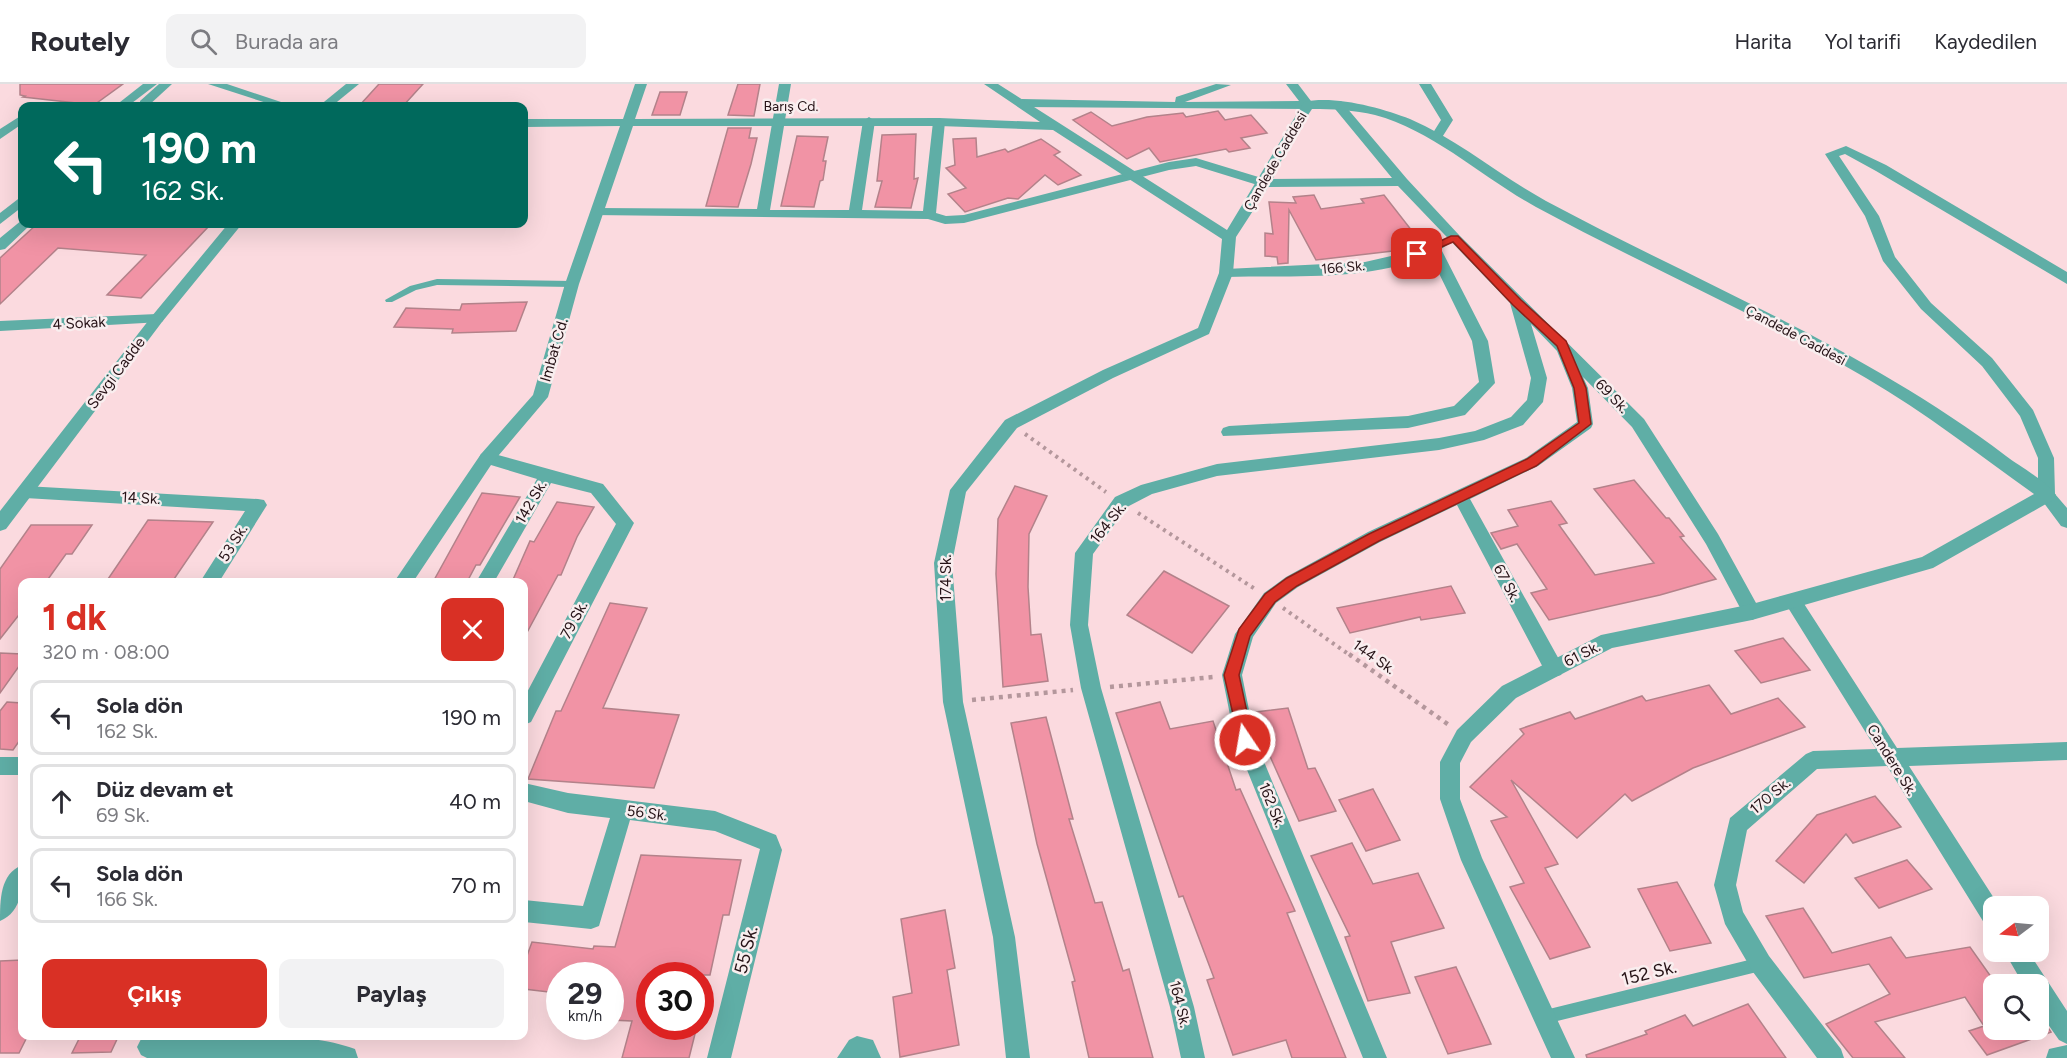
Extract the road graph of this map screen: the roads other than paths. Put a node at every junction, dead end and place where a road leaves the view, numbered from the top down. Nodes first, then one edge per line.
1 (151, 84) edge
2 (166, 84) edge
3 (214, 84) edge
4 (353, 84) edge
5 (641, 84) edge
6 (785, 84) edge
7 (991, 84) edge
8 (1292, 84) edge
9 (1425, 84) edge
10 (1225, 85) edge
11 (126, 102) edge
12 (145, 102) edge
13 (274, 102) edge
14 (330, 102) edge
15 (1022, 103) junction
16 (1337, 104) junction
17 (1308, 105) junction
18 (1164, 106) junction
19 (778, 121) junction
20 (869, 121) junction
21 (18, 122) edge
22 (629, 122) junction
23 (939, 122) junction
24 (528, 123) edge
25 (1059, 126) junction
26 (0, 135) edge
27 (1437, 136) junction
28 (1135, 176) junction
29 (1402, 182) junction
30 (1264, 183) junction
31 (0, 203) edge
32 (18, 203) edge
33 (18, 205) edge
34 (598, 212) junction
35 (763, 213) junction
36 (855, 214) junction
37 (929, 215) junction
38 (0, 220) edge
39 (19, 228) edge
40 (232, 228) edge
41 (1229, 237) junction
42 (1454, 238) junction
43 (0, 246) edge
44 (1434, 249) junction
45 (1226, 273) junction
46 (2067, 279) edge
47 (572, 284) junction
48 (389, 300) dead end
49 (1517, 303) junction
50 (157, 319) junction
51 (0, 326) edge
52 (1562, 344) junction
53 (1229, 432) dead end
54 (487, 458) junction
55 (547, 476) junction
56 (25, 492) junction
57 (2047, 495) junction
58 (1461, 497) junction
59 (258, 505) joint
60 (2067, 521) edge
61 (0, 524) edge
62 (212, 578) edge
63 (407, 578) edge
64 (487, 578) edge
65 (1793, 601) junction
66 (1752, 612) junction
67 (1554, 669) junction
68 (528, 708) edge
69 (2067, 751) edge
70 (1890, 757) junction
71 (0, 766) edge
72 (18, 766) edge
73 (528, 793) edge
74 (623, 809) junction
75 (768, 842) joint
76 (18, 881) edge
77 (1983, 901) edge
78 (0, 910) edge
79 (528, 910) edge
80 (1761, 963) junction
81 (2049, 1004) edge
82 (1545, 1017) junction
83 (2067, 1032) edge
84 (149, 1047) edge
85 (2067, 1057) edge
86 (346, 1058) edge
87 (719, 1058) edge
88 (849, 1058) edge
89 (869, 1058) edge
90 (1018, 1058) edge
91 (1193, 1058) edge
92 (1375, 1058) edge
93 (1563, 1058) edge
94 (1832, 1058) edge
95 (2058, 1058) edge

1 - 11 street
2 - 12 street
3 - 13 street
4 - 14 street
5 - 22 street, Imbat Cd.
6 - 19 street
7 - 15 street
8 - 17 street
9 - 27 street
10 - 18 street
15 - 18 street
15 - 25 street
16 - 17 street, Çandede Caddesi
16 - 27 street, Çandede Caddesi
16 - 29 street, 69 Sk.
17 - 18 street
17 - 30 street, Çandede Caddesi
19 - 20 street, Barış Cd.
19 - 22 street, Barış Cd.
19 - 35 street
20 - 23 street, Barış Cd.
20 - 36 street
21 - 26 street
22 - 24 street, Barış Cd.
22 - 34 street, Imbat Cd.
23 - 25 street, Barış Cd.
23 - 37 street
25 - 28 street
27 - 57 street, Çandede Caddesi
28 - 30 street
28 - 37 street
28 - 41 street
29 - 30 street
29 - 42 street, 69 Sk.
30 - 41 street, Çandede Caddesi
31 - 32 street
33 - 38 street
34 - 35 street
34 - 47 street, Imbat Cd.
35 - 36 street
36 - 37 street
39 - 43 street
40 - 50 street, Sevgi Cadde
41 - 45 street, 174 Sk.
42 - 44 street, 166 Sk.
42 - 49 street, 69 Sk.
44 - 45 street, 166 Sk.
44 - 53 street
45 - 90 street, 174 Sk.
46 - 57 street
47 - 48 lane
47 - 54 street, Imbat Cd.
49 - 52 street, 69 Sk.
49 - 91 street, 164 Sk.
50 - 51 street, 4 Sokak
50 - 56 street, Sevgi Cadde
52 - 58 street, 162 Sk.
52 - 66 street, 69 Sk.
54 - 55 street, 142 Sk.
54 - 63 street, Imbat Cd.
55 - 64 street, 142 Sk.
55 - 68 street, 79 Sk.
56 - 59 street, 14 Sk.
56 - 61 street, Sevgi Cadde
57 - 60 street
57 - 65 street, 61 Sk.
58 - 67 street, 67 Sk.
58 - 92 street, 162 Sk.
59 - 62 street, 53 Sk.
65 - 66 street, 61 Sk.
65 - 70 street, Candere Sk.
66 - 67 street, 61 Sk.
67 - 82 street, 61 Sk.
69 - 70 street, 170 Sk.
70 - 77 street, Candere Sk.
70 - 80 street, 170 Sk.
71 - 72 street
73 - 74 street, 56 Sk.
74 - 75 street, 56 Sk.
74 - 79 street
75 - 87 street, 55 Sk.
76 - 78 street
80 - 82 lane, 152 Sk.
80 - 94 street, 170 Sk.
81 - 83 street
82 - 93 street, 61 Sk.
84 - 86 street
85 - 95 street
88 - 89 street

